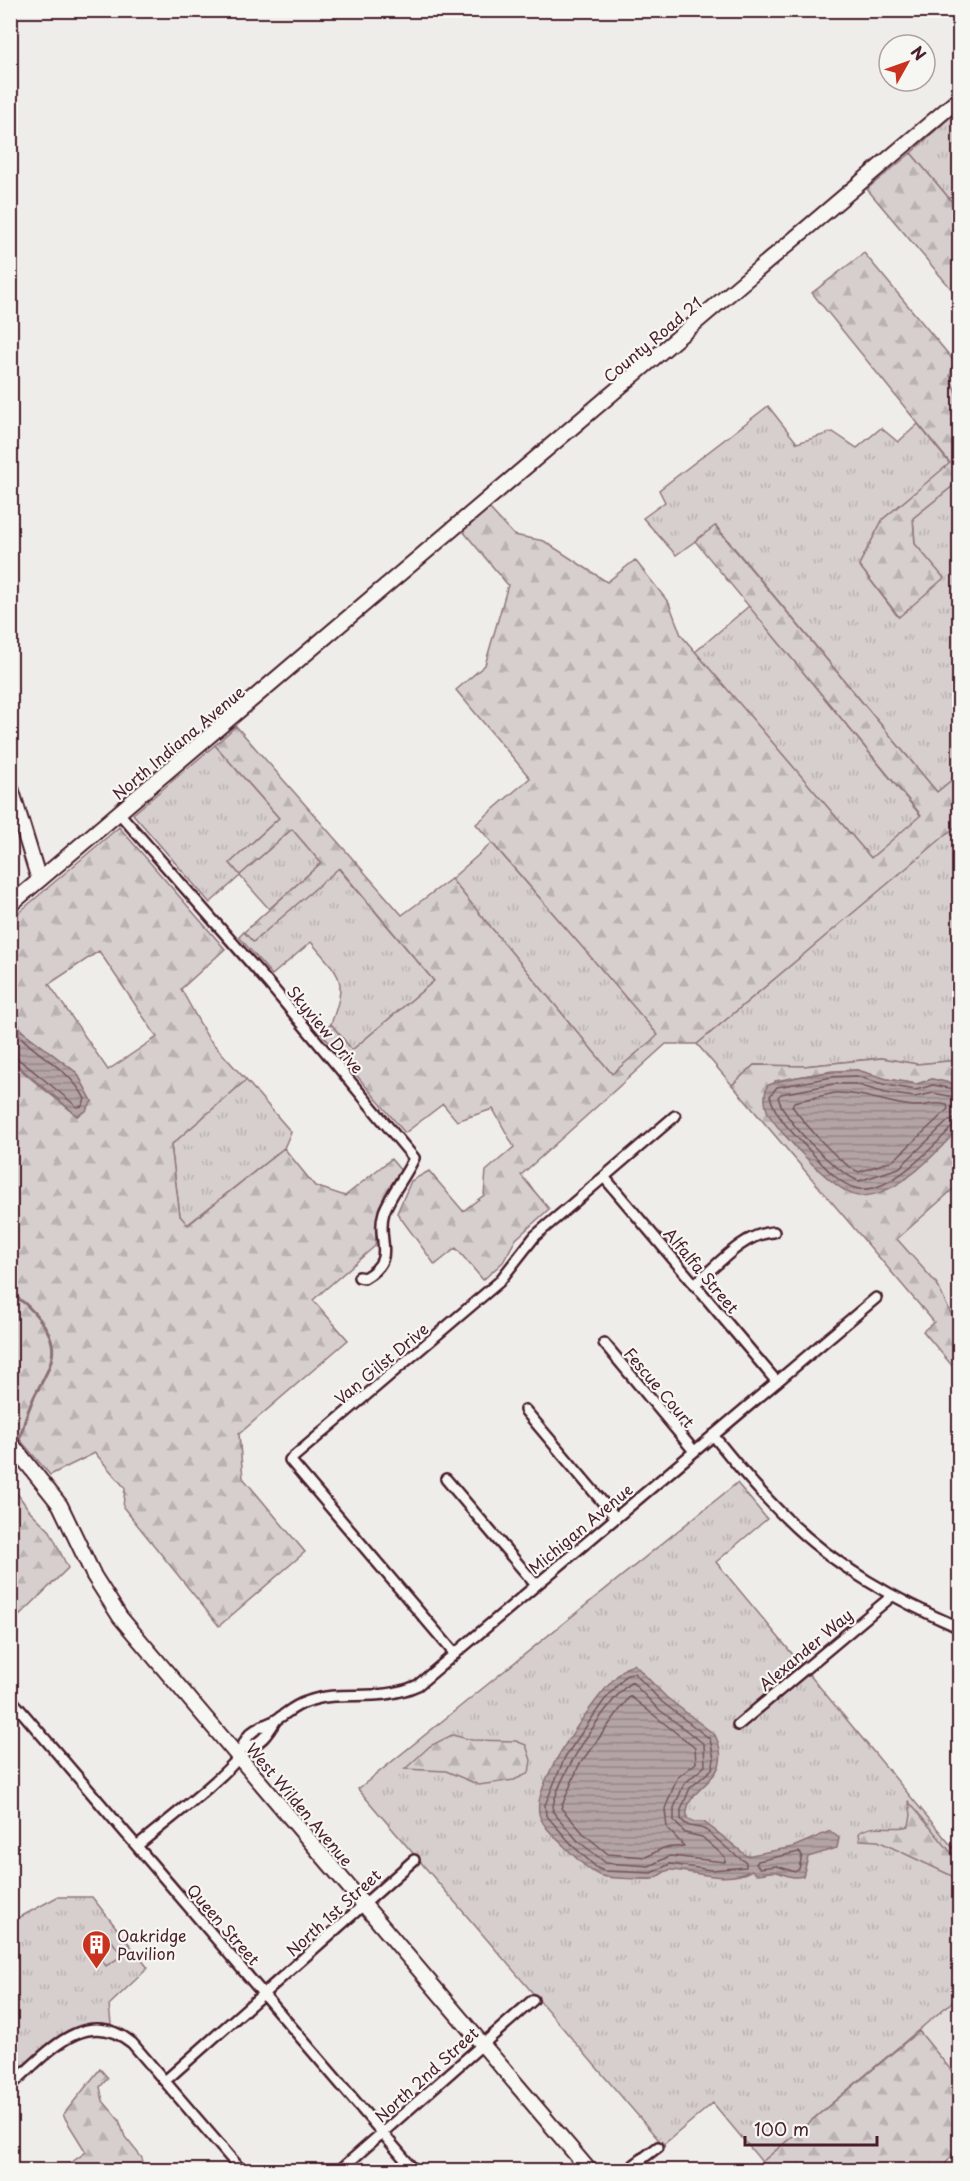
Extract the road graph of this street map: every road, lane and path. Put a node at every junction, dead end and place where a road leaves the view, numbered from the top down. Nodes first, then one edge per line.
1 (960, 98) edge
2 (367, 604) joint
3 (10, 785) edge
4 (119, 813) junction
5 (39, 880) junction
6 (10, 905) edge
7 (675, 1116) dead end
8 (604, 1177) junction
9 (774, 1232) dead end
10 (359, 1277) dead end
11 (694, 1285) junction
12 (876, 1298) dead end
13 (604, 1343) dead end
14 (777, 1382) junction
15 (525, 1410) dead end
16 (713, 1436) junction
17 (10, 1442) edge
18 (694, 1451) junction
19 (446, 1479) dead end
20 (616, 1518) junction
21 (536, 1585) junction
22 (892, 1596) junction
23 (960, 1628) edge
24 (455, 1654) junction
25 (10, 1698) edge
26 (738, 1725) dead end
27 (241, 1753) junction
28 (138, 1845) junction
29 (414, 1860) dead end
30 (364, 1905) junction
31 (264, 1993) junction
32 (533, 2000) dead end
33 (482, 2044) junction
34 (165, 2081) junction
35 (10, 2086) edge
36 (382, 2132) junction
37 (658, 2147) dead end
38 (241, 2170) edge
39 (340, 2170) edge
40 (414, 2170) edge
41 (589, 2170) edge
42 (627, 2170) edge

1 - 2 street, County Road 21
2 - 4 street, North Indiana Avenue
3 - 5 street
4 - 5 street, North Indiana Avenue
4 - 10 street, Skyview Drive
5 - 6 street, North Indiana Avenue
7 - 8 street, Van Gilst Drive
8 - 11 street, Alfalfa Street
8 - 24 street, Van Gilst Drive
9 - 11 street
11 - 14 street, Alfalfa Street
12 - 14 street, Michigan Avenue
13 - 18 street, Fescue Court
14 - 16 street, Michigan Avenue
15 - 20 street
16 - 18 street, Michigan Avenue
16 - 22 street
17 - 27 street, West Wilden Avenue
18 - 20 street, Michigan Avenue
19 - 21 street
20 - 21 street, Michigan Avenue
21 - 24 street, Michigan Avenue
22 - 23 street
22 - 26 street, Alexander Way
24 - 27 street, Michigan Avenue
25 - 28 street, Queen Street
27 - 28 street, Michigan Avenue
27 - 30 street, West Wilden Avenue
28 - 31 street, Queen Street
29 - 30 street, North 1st Street
30 - 31 street, North 1st Street
30 - 33 street, West Wilden Avenue
31 - 34 street, North 1st Street
31 - 36 street, Queen Street
32 - 33 street, North 2nd Street
33 - 36 street, North 2nd Street
33 - 41 street, West Wilden Avenue
34 - 35 street
34 - 38 street
36 - 39 street, North 2nd Street
36 - 40 street, Queen Street
37 - 42 street

